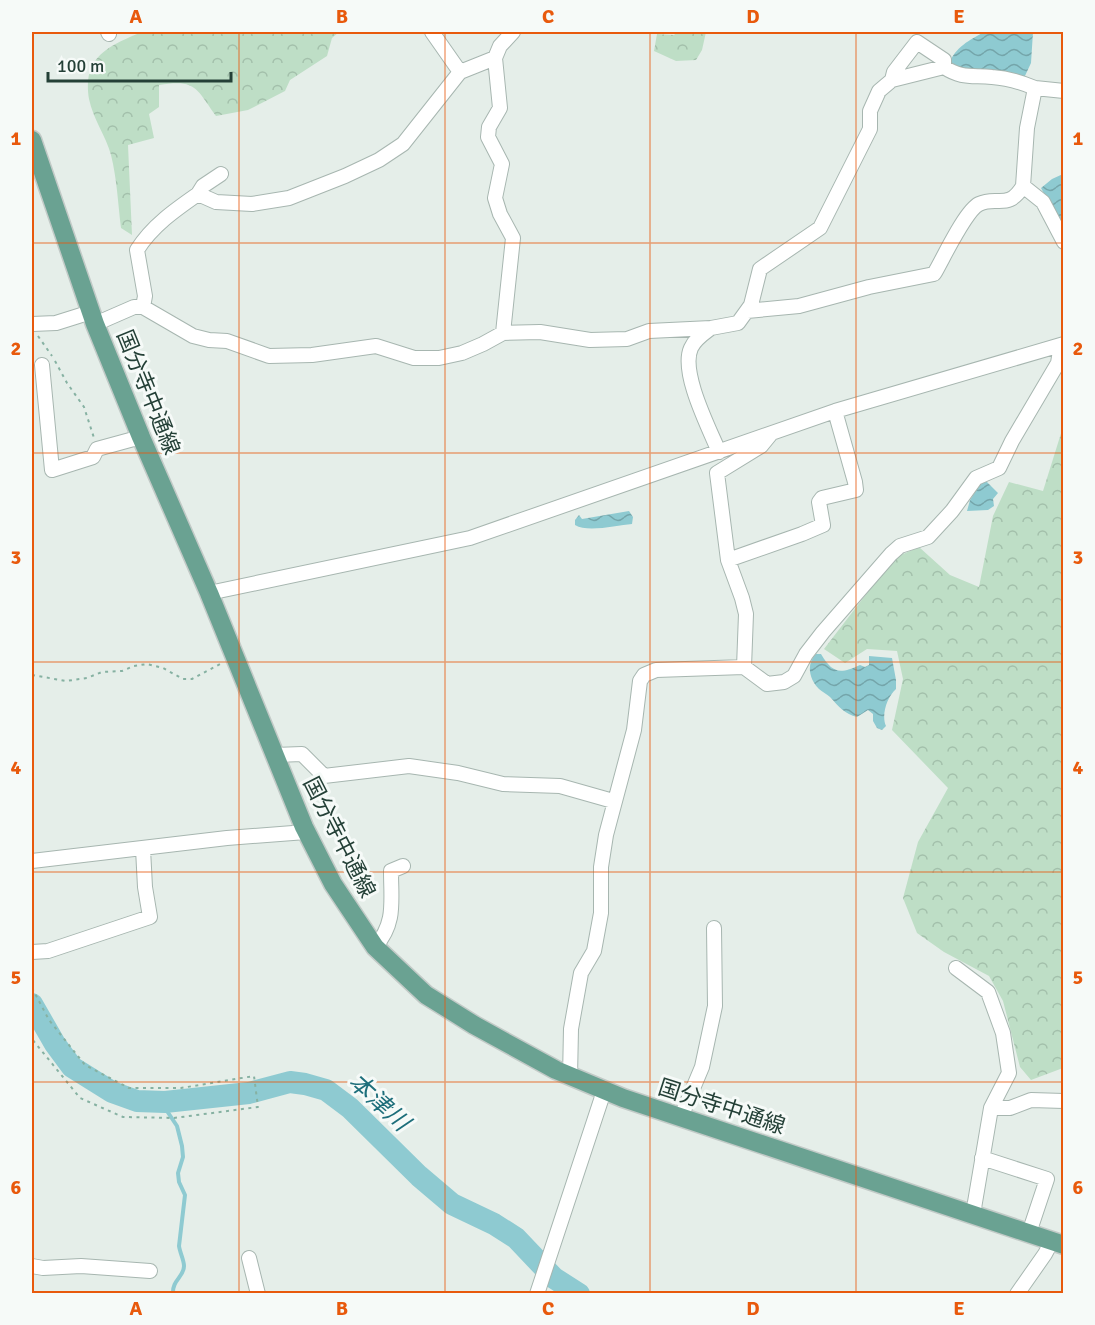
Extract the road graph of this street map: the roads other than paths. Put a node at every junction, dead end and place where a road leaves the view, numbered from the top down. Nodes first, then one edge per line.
1 (432, 32) edge
2 (513, 32) edge
3 (495, 58) junction
4 (944, 67) junction
5 (460, 72) junction
6 (892, 80) junction
7 (1035, 87) junction
8 (1064, 91) edge
9 (32, 140) edge
10 (221, 174) dead end
11 (1023, 186) junction
12 (198, 194) junction
13 (1064, 242) edge
14 (143, 307) junction
15 (747, 311) junction
16 (93, 318) junction
17 (33, 324) edge
18 (711, 328) junction
19 (503, 333) junction
20 (1062, 345) edge
21 (42, 365) dead end
22 (835, 411) junction
23 (771, 433) junction
24 (141, 437) junction
25 (719, 452) junction
26 (728, 560) junction
27 (209, 592) junction
28 (744, 667) junction
29 (275, 755) junction
30 (614, 801) junction
31 (306, 832) junction
32 (143, 849) junction
33 (32, 861) edge
34 (404, 866) dead end
35 (714, 928) dead end
36 (375, 947) junction
37 (32, 952) edge
38 (956, 968) dead end
39 (570, 1077) junction
40 (603, 1091) junction
41 (1064, 1101) edge
42 (991, 1108) junction
43 (681, 1117) junction
44 (982, 1158) junction
45 (973, 1214) junction
46 (1029, 1233) junction
47 (1058, 1243) edge
48 (249, 1258) dead end
49 (32, 1266) edge
50 (150, 1271) dead end
51 (539, 1287) edge
52 (258, 1293) edge
53 (1017, 1293) edge

1 - 5 street
2 - 3 street
3 - 5 street
3 - 19 street
4 - 6 street
4 - 6 street
4 - 7 street
5 - 12 street
6 - 15 street
7 - 8 street
7 - 11 street
9 - 16 main road, 国分寺中通線
10 - 12 street
11 - 13 street
11 - 15 street
12 - 14 street
14 - 16 street
14 - 19 street
15 - 18 street
16 - 17 street
16 - 24 main road, 国分寺中通線
18 - 19 street
18 - 25 street
20 - 22 street
20 - 28 street
21 - 24 street
22 - 23 street
22 - 26 street
23 - 25 street
23 - 26 street
24 - 27 main road, 国分寺中通線
25 - 27 street
26 - 28 street
27 - 29 main road, 国分寺中通線
28 - 30 street
29 - 30 street
29 - 31 main road, 国分寺中通線
30 - 39 street
31 - 32 street
31 - 36 main road, 国分寺中通線
32 - 33 street
32 - 37 street
34 - 36 street
35 - 43 street
36 - 39 main road, 国分寺中通線
38 - 42 street
39 - 40 main road, 国分寺中通線
40 - 43 main road, 国分寺中通線
40 - 51 street
41 - 42 street
42 - 44 street
43 - 45 main road, 国分寺中通線
44 - 45 street
44 - 46 street
45 - 46 main road, 国分寺中通線
46 - 47 main road, 国分寺中通線
47 - 53 street
48 - 52 street
49 - 50 street

